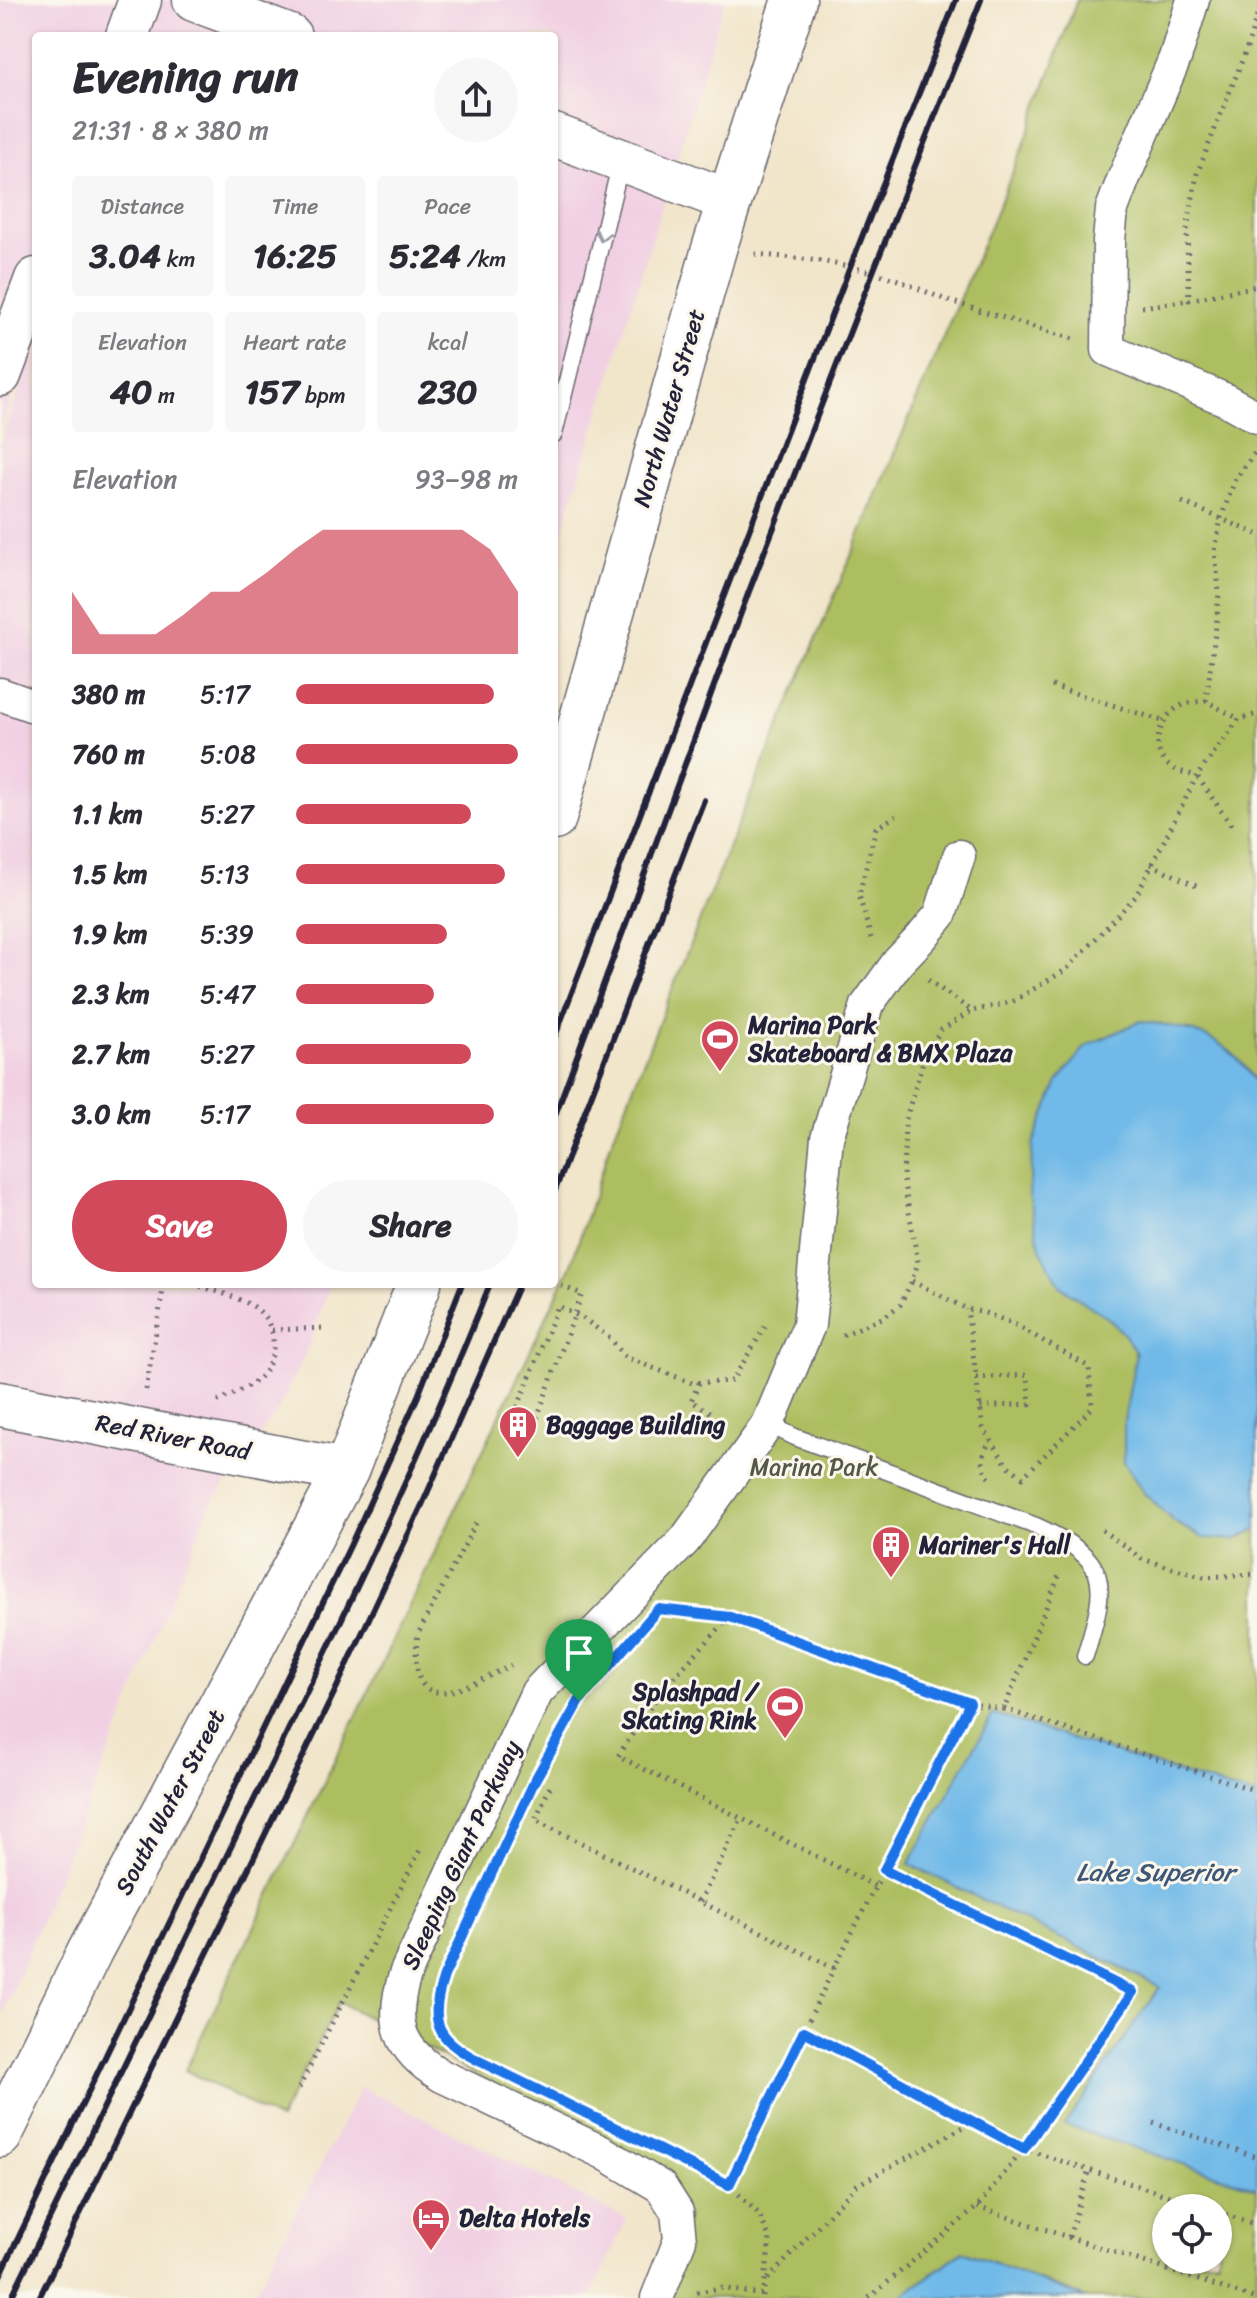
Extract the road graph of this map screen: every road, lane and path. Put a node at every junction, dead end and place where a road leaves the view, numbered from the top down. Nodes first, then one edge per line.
1 (140, 0) edge
2 (194, 0) edge
3 (794, 0) edge
4 (1193, 0) edge
5 (1257, 16) edge
6 (128, 32) edge
7 (279, 32) edge
8 (558, 136) edge
9 (621, 160) junction
10 (730, 201) junction
11 (752, 254) dead end
12 (1257, 286) edge
13 (32, 290) edge
14 (1189, 300) junction
15 (1108, 312) junction
16 (1108, 350) junction
17 (0, 375) edge
18 (1257, 417) edge
19 (558, 418) edge
20 (1257, 450) edge
21 (1182, 502) dead end
22 (1221, 518) junction
23 (1257, 534) edge
24 (1052, 686) dead end
25 (0, 694) edge
26 (1206, 701) junction
27 (32, 706) edge
28 (1257, 714) edge
29 (1239, 719) junction
30 (1163, 721) junction
31 (1197, 776) junction
32 (558, 804) edge
33 (896, 816) dead end
34 (1231, 825) dead end
35 (959, 856) dead end
36 (1151, 864) junction
37 (1196, 886) dead end
38 (874, 946) dead end
39 (924, 977) dead end
40 (972, 1011) junction
41 (912, 1281) junction
42 (558, 1285) edge
43 (163, 1288) edge
44 (205, 1288) edge
45 (417, 1288) edge
46 (967, 1309) junction
47 (575, 1314) edge
48 (575, 1314) edge
49 (575, 1314) edge
50 (575, 1314) edge
51 (774, 1314) dead end
52 (324, 1328) dead end
53 (272, 1330) junction
54 (839, 1346) dead end
55 (976, 1378) junction
56 (699, 1383) junction
57 (146, 1391) dead end
58 (0, 1404) edge
59 (212, 1404) dead end
60 (980, 1407) junction
61 (715, 1415) dead end
62 (768, 1424) junction
63 (991, 1440) junction
64 (346, 1471) junction
65 (992, 1483) dead end
66 (476, 1523) dead end
67 (1096, 1526) dead end
68 (1063, 1565) dead end
69 (1257, 1574) edge
70 (667, 1600) dead end
71 (730, 1617) junction
72 (1085, 1656) dead end
73 (519, 1661) dead end
74 (579, 1701) dead end
75 (970, 1703) junction
76 (1004, 1709) junction
77 (557, 1740) dead end
78 (550, 1787) dead end
79 (1257, 1791) edge
80 (741, 1819) junction
81 (422, 1846) dead end
82 (884, 1870) junction
83 (875, 1886) junction
84 (700, 1902) junction
85 (834, 1968) junction
86 (804, 2031) junction
87 (299, 2088) dead end
88 (974, 2122) junction
89 (1153, 2123) dead end
90 (0, 2135) edge
91 (1024, 2149) junction
92 (1257, 2157) edge
93 (687, 2164) dead end
94 (1089, 2170) junction
95 (729, 2185) junction
96 (1163, 2194) edge
97 (977, 2207) junction
98 (1232, 2217) edge
99 (1257, 2225) edge
100 (1069, 2237) junction
101 (766, 2281) junction
102 (692, 2293) dead end
103 (763, 2296) edge
104 (657, 2298) edge
105 (869, 2298) edge
106 (1253, 2298) edge

1 - 6 street
2 - 7 street
3 - 10 main road, North Water Street
4 - 15 street
5 - 14 path
8 - 9 street
9 - 10 street
9 -> 19 lane
10 - 32 main road, North Water Street
11 - 16 path
12 - 14 path
13 - 17 street
14 - 15 path
15 - 16 street
16 - 18 street
20 - 22 path
21 - 22 path
22 - 23 path
22 - 26 path
24 - 30 path
25 - 27 street
26 - 29 path
26 - 30 path
28 - 29 path
29 - 31 path
30 - 31 path
31 - 34 path
31 - 36 path
33 - 38 path
35 - 62 street, Sleeping Giant Parkway
36 - 37 path
36 - 40 path
39 - 40 path
40 - 41 path
41 - 46 path
41 - 54 path
42 - 47 path, bridge
43 - 57 path
44 - 53 path
45 - 64 main road
46 - 55 path
46 - 63 path
48 - 49 path, bridge
50 - 56 path, bridge
51 - 56 path
52 - 53 path
53 - 59 path
55 - 60 path
55 - 60 path
56 - 61 path
58 - 64 main road, Red River Road
60 - 63 path
62 - 72 lane
62 - 104 street, Sleeping Giant Parkway
63 - 65 path
64 - 90 main road, South Water Street
66 - 73 path
67 - 69 path
68 - 76 path
70 - 71 path
71 - 75 path
71 - 80 path
74 - 77 path
75 - 76 path
75 - 82 path
76 - 79 path
78 - 84 path
80 - 83 path
80 - 84 path
81 - 87 path
82 - 83 path
82 - 91 path
83 - 85 path
84 - 85 path
85 - 86 path
86 - 88 path
86 - 95 path
88 - 91 path
88 - 101 path
89 - 92 path
91 - 94 path
91 - 97 path
93 - 95 path
94 - 96 path
94 - 100 path
95 - 101 path
97 - 100 path
97 - 105 path
98 - 99 path
100 - 106 path
101 - 103 path
102 - 103 path

